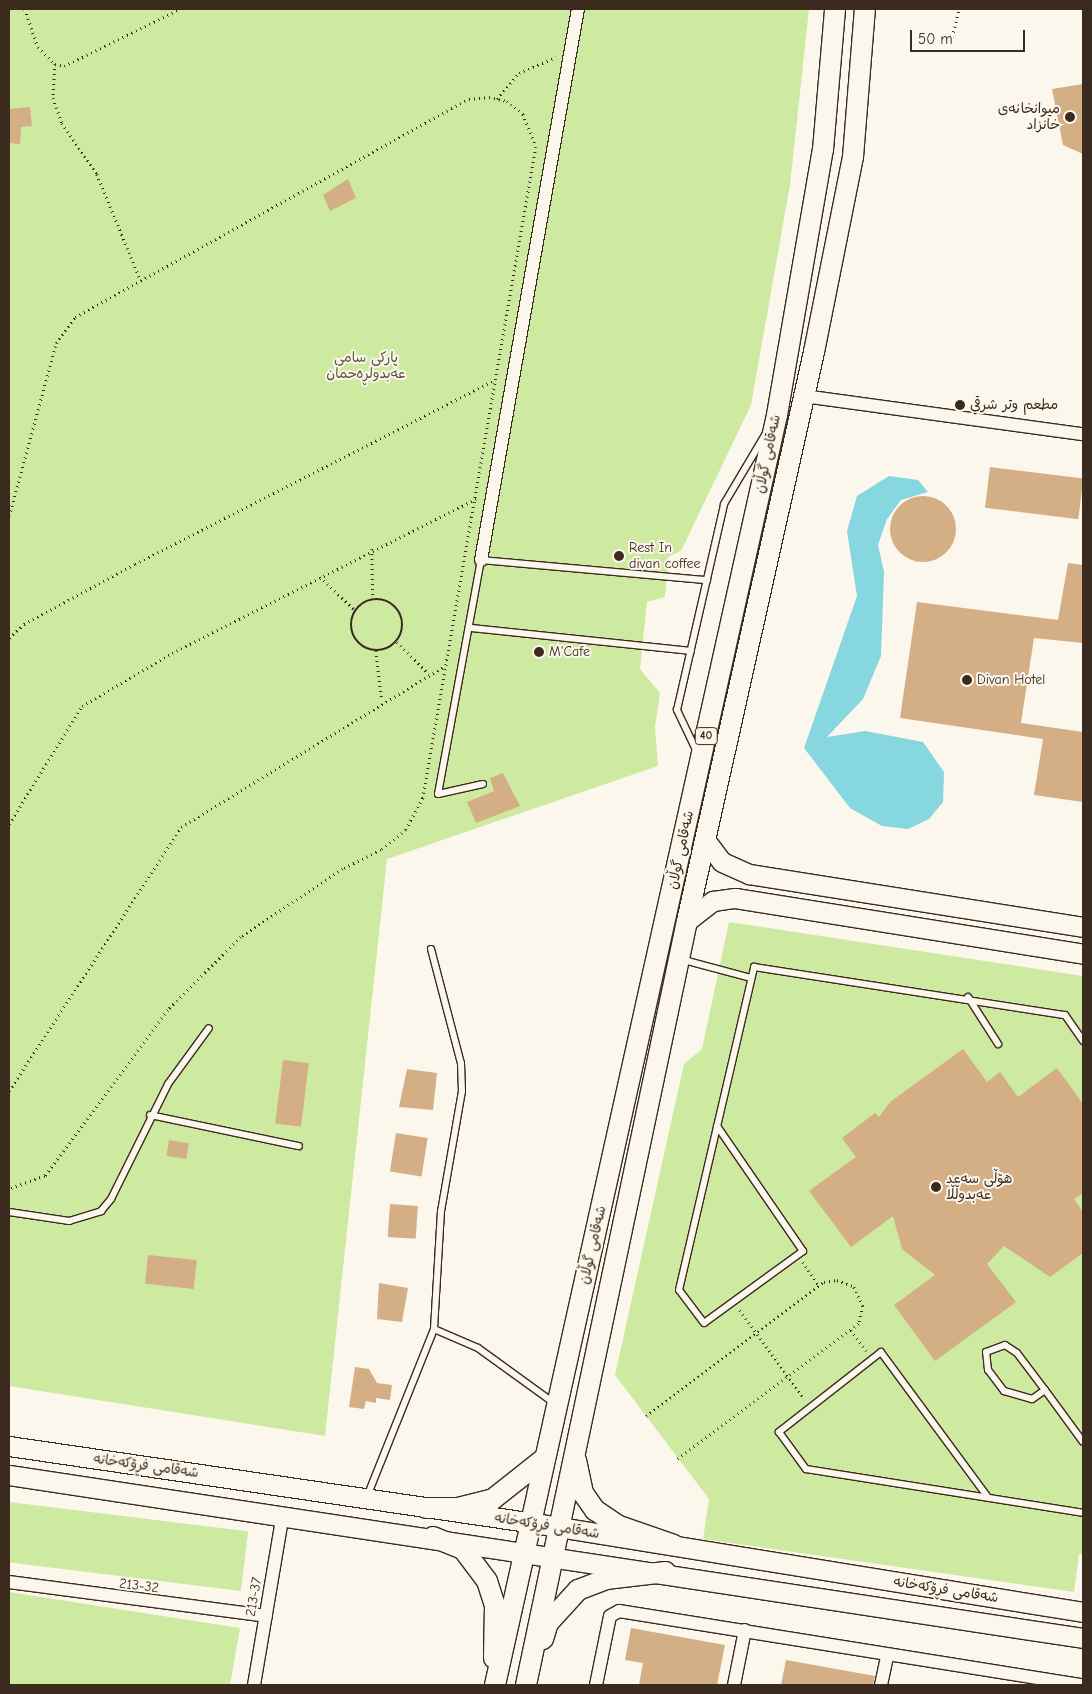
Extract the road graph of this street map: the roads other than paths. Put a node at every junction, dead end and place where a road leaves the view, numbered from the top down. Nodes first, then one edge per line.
1 (578, 9) edge
2 (836, 9) edge
3 (865, 9) edge
4 (804, 396) junction
5 (777, 415) junction
6 (1083, 434) edge
7 (481, 560) junction
8 (707, 580) junction
9 (735, 603) junction
10 (757, 608) junction
11 (472, 628) junction
12 (691, 651) junction
13 (701, 759) junction
14 (483, 784) dead end
15 (706, 841) junction
16 (749, 874) junction
17 (746, 900) junction
18 (687, 921) junction
19 (1083, 927) edge
20 (431, 949) dead end
21 (1083, 954) edge
22 (679, 959) junction
23 (752, 978) junction
24 (968, 997) junction
25 (209, 1028) dead end
26 (1083, 1041) edge
27 (998, 1044) dead end
28 (150, 1115) junction
29 (717, 1126) junction
30 (299, 1146) dead end
31 (9, 1212) edge
32 (434, 1329) junction
33 (1045, 1390) junction
34 (557, 1405) junction
35 (576, 1438) junction
36 (1083, 1442) edge
37 (9, 1446) edge
38 (544, 1458) junction
39 (9, 1475) edge
40 (370, 1489) dead end
41 (987, 1496) junction
42 (426, 1508) junction
43 (1083, 1513) edge
44 (283, 1514) junction
45 (534, 1524) junction
46 (557, 1528) junction
47 (433, 1537) junction
48 (674, 1546) junction
49 (528, 1551) junction
50 (552, 1554) junction
51 (666, 1572) junction
52 (9, 1582) edge
53 (1083, 1612) edge
54 (266, 1616) junction
55 (745, 1630) junction
56 (1083, 1638) edge
57 (887, 1657) junction
58 (495, 1683) edge
59 (526, 1684) edge
60 (1064, 1684) edge
61 (254, 1685) edge
62 (596, 1685) edge
63 (734, 1685) edge
64 (881, 1685) edge
65 (1083, 1685) edge

1 - 7 street
2 - 5 main road, شەقامی گوڵان / 40
3 - 4 main road, شەقامی گوڵان / 40
4 - 6 street
4 - 10 main road, شەقامی گوڵان / 40
5 - 8 lane
5 - 9 main road, شەقامی گوڵان / 40
7 - 8 lane
7 - 11 lane
8 - 12 lane
9 - 10 main road
9 - 13 main road, شەقامی گوڵان / 40
10 - 15 main road, شەقامی گوڵان / 40
11 - 12 lane
11 - 14 lane
12 - 13 lane
13 - 34 main road, شەقامی گوڵان / 40
15 - 16 main road
15 - 18 main road, شەقامی گوڵان / 40
16 - 17 main road
16 - 19 main road
17 - 18 main road
17 - 21 main road
18 - 22 main road, شەقامی گوڵان / 40
20 - 32 lane
22 - 23 lane
22 - 35 main road, شەقامی گوڵان / 40
23 - 24 lane
23 - 29 lane
24 - 26 lane
24 - 27 lane
25 - 28 lane
28 - 30 lane
28 - 31 lane
29 - 29 lane
32 - 34 lane
32 - 40 lane
33 - 33 lane
33 - 36 lane
34 - 38 main road, شەقامی گوڵان / 40
35 - 46 main road, شەقامی گوڵان
35 - 48 main road
37 - 42 main road, شەقامی فڕۆکەخانە
38 - 42 main road
38 - 45 main road, شەقامی گوڵان
39 - 44 main road, شەقامی فڕۆکەخانە
41 - 41 lane
41 - 43 lane
42 - 45 main road, شەقامی فڕۆکەخانە
44 - 47 main road, شەقامی فڕۆکەخانە
44 - 54 street, 213-37
45 - 46 main road, شەقامی فڕۆکەخانە
45 - 49 main road, شەقامی گوڵان
46 - 48 main road, شەقامی فڕۆکەخانە
46 - 50 main road, شەقامی گوڵان
47 - 49 main road, شەقامی فڕۆکەخانە
47 - 58 main road
48 - 53 main road, شەقامی فڕۆکەخانە
49 - 50 main road, شەقامی فڕۆکەخانە
49 - 58 main road, شەقامی گوڵان
50 - 51 main road, شەقامی فڕۆکەخانە
50 - 59 main road, شەقامی گوڵان
51 - 56 main road, شەقامی فڕۆکەخانە
51 - 59 main road
52 - 54 street, 213-32
54 - 61 street, 213-37
55 - 57 street
55 - 62 street
55 - 63 street
57 - 60 street
57 - 64 street
60 - 65 street

